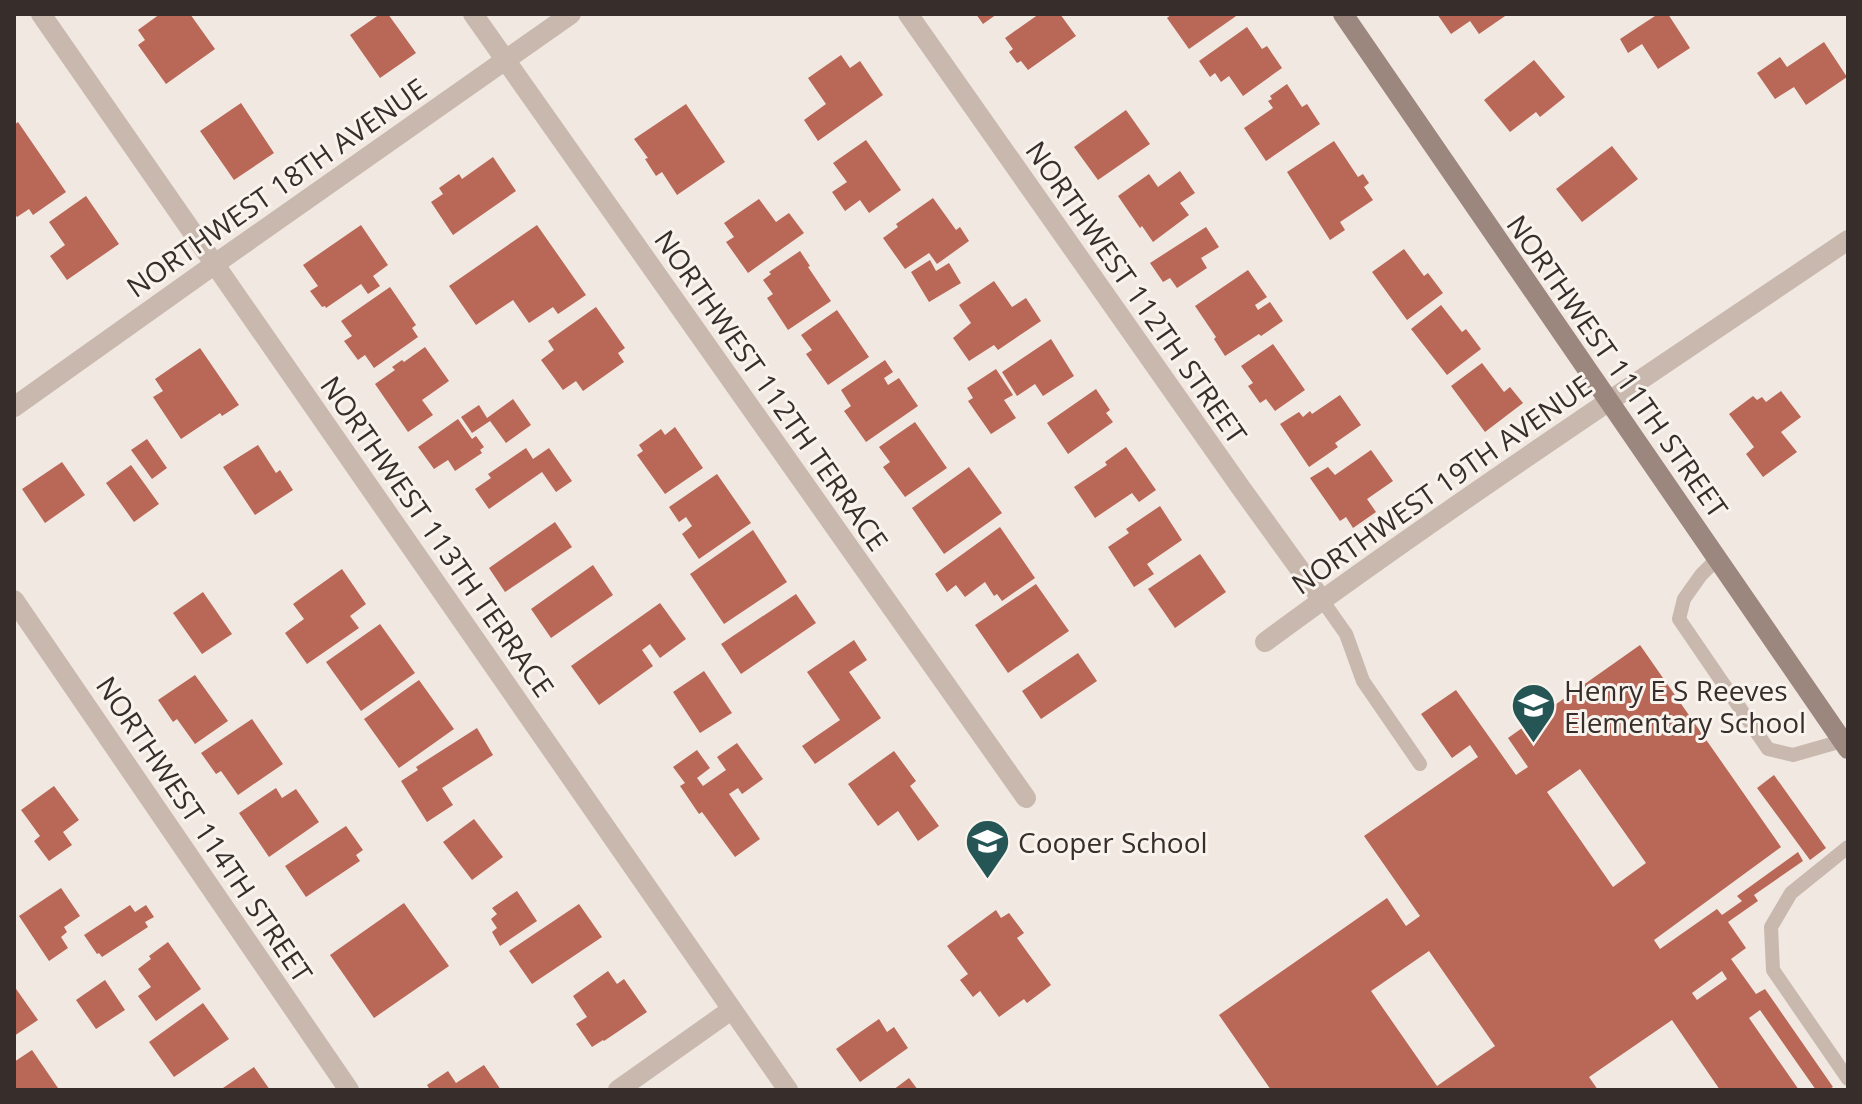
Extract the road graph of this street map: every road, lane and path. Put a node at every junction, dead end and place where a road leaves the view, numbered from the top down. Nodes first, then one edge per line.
1 (41, 14) edge
2 (473, 14) edge
3 (571, 14) edge
4 (908, 14) edge
5 (1343, 14) edge
6 (505, 61) junction
7 (1848, 240) edge
8 (215, 264) junction
9 (1609, 402) junction
10 (14, 407) edge
11 (1717, 559) junction
12 (14, 600) edge
13 (1322, 600) junction
14 (1265, 642) dead end
15 (1845, 745) edge
16 (1420, 764) dead end
17 (1026, 798) dead end
18 (1848, 847) edge
19 (731, 1010) junction
20 (1848, 1079) edge
21 (349, 1090) edge
22 (618, 1090) edge
23 (788, 1090) edge

1 - 8 street, NORTHWEST 113TH TERRACE
2 - 6 street, NORTHWEST 112TH TERRACE
3 - 6 street, NORTHWEST 18TH AVENUE
4 - 13 street, NORTHWEST 112TH STREET
5 - 9 street, NORTHWEST 111TH STREET
6 - 8 street, NORTHWEST 18TH AVENUE
6 - 17 street, NORTHWEST 112TH TERRACE
7 - 9 street, NORTHWEST 19TH AVENUE
8 - 10 street, NORTHWEST 18TH AVENUE
8 - 19 street, NORTHWEST 113TH TERRACE
9 - 11 street, NORTHWEST 111TH STREET
9 - 13 street, NORTHWEST 19TH AVENUE
11 - 15 street, NORTHWEST 111TH STREET
11 - 15 lane
12 - 21 street, NORTHWEST 114TH STREET
13 - 14 street, NORTHWEST 19TH AVENUE
13 - 16 lane
18 - 20 lane
19 - 22 street
19 - 23 street, NORTHWEST 113TH TERRACE

